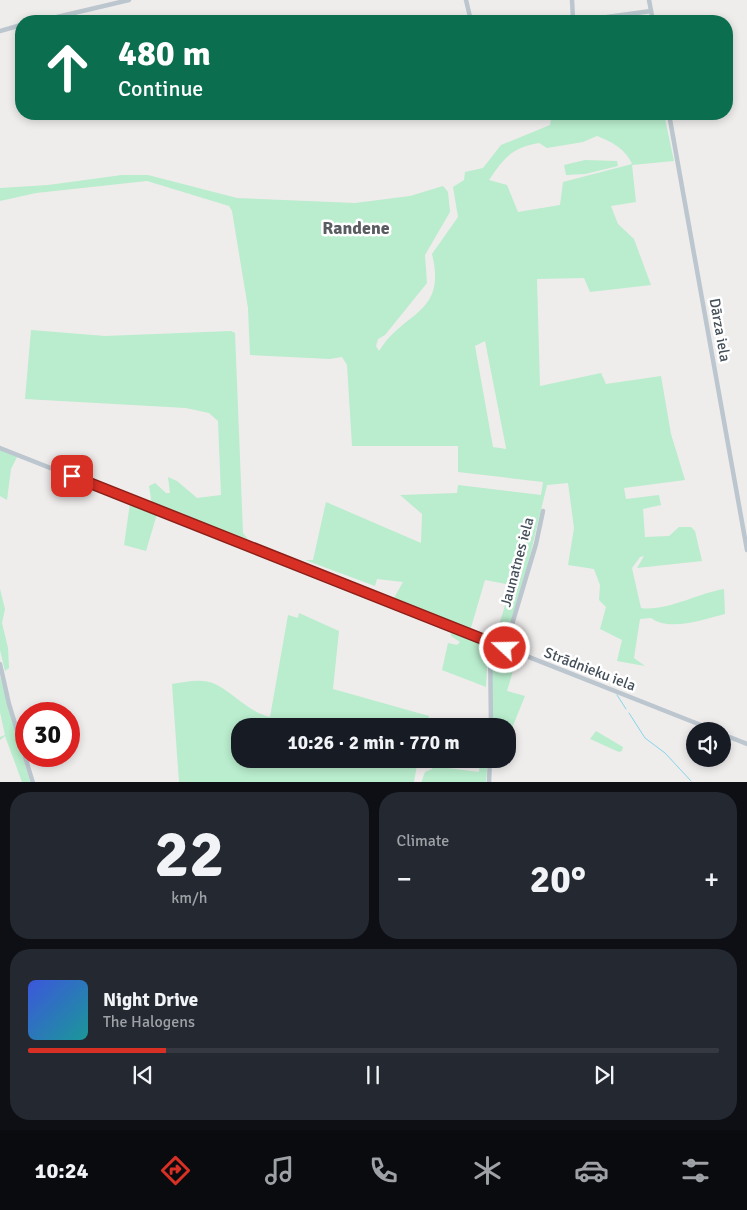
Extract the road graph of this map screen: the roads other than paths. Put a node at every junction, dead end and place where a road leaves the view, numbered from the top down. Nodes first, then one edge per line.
1 (129, 0) edge
2 (466, 0) edge
3 (572, 0) edge
4 (649, 0) edge
5 (651, 10) junction
6 (65, 15) edge
7 (470, 15) edge
8 (573, 15) edge
9 (614, 15) edge
10 (651, 15) edge
11 (15, 26) edge
12 (0, 31) edge
13 (670, 120) edge
14 (0, 448) edge
15 (543, 511) dead end
16 (747, 550) edge
17 (490, 642) junction
18 (505, 648) junction
19 (0, 664) edge
20 (491, 718) edge
21 (693, 722) edge
22 (731, 738) edge
23 (747, 744) edge
24 (490, 768) edge
25 (33, 782) edge
26 (489, 782) edge

1 - 6 street
2 - 7 street
3 - 8 street
4 - 5 street
5 - 9 street
5 - 10 street
11 - 12 street
13 - 16 street, Dārza iela
14 - 17 street, Strādnieku iela
15 - 18 street, Jaunatnes iela
17 - 18 street, Strādnieku iela
17 - 20 street
18 - 21 street, Strādnieku iela
19 - 25 street
22 - 23 street
24 - 26 street

